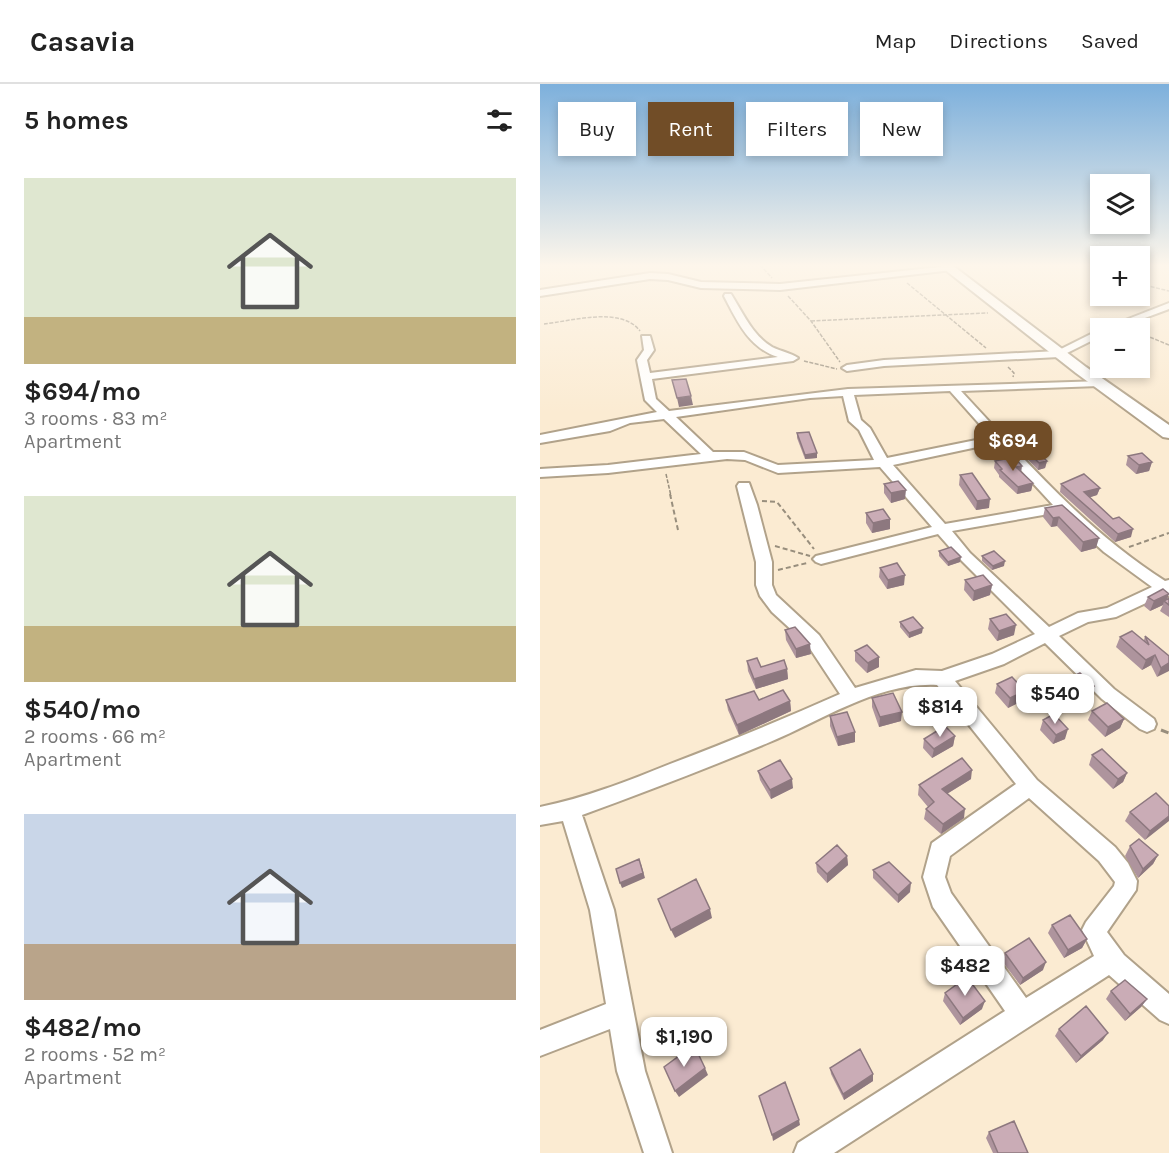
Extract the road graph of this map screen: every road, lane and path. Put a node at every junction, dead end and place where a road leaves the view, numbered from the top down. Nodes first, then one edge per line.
1 (738, 315) edge
2 (805, 315) edge
3 (946, 315) edge
4 (1010, 315) edge
5 (811, 321) junction
6 (544, 324) dead end
7 (1150, 337) edge
8 (646, 338) joint
9 (1090, 338) edge
10 (1169, 345) edge
11 (1059, 354) junction
12 (793, 358) junction
13 (847, 368) junction
14 (646, 377) junction
15 (1099, 383) junction
16 (954, 388) junction
17 (848, 392) junction
18 (665, 415) junction
19 (1169, 433) edge
20 (540, 439) edge
21 (1000, 439) junction
22 (711, 457) junction
23 (662, 463) junction
24 (883, 463) junction
25 (540, 473) edge
26 (747, 494) joint
27 (1063, 507) junction
28 (941, 529) junction
29 (678, 530) dead end
30 (1169, 533) edge
31 (758, 542) junction
32 (1114, 553) junction
33 (821, 559) junction
34 (764, 574) junction
35 (1167, 588) edge
36 (1046, 634) junction
37 (942, 678) junction
38 (851, 697) junction
39 (1147, 724) dead end
40 (1030, 786) junction
41 (570, 810) junction
42 (540, 816) edge
43 (1112, 959) junction
44 (1169, 1011) edge
45 (620, 1012) junction
46 (1022, 1014) junction
47 (540, 1043) edge
48 (820, 1150) edge
49 (658, 1153) edge

1 - 12 street
2 - 5 path
3 - 5 path
4 - 11 main road
5 - 13 path
6 - 8 path
7 - 10 path
8 - 14 street
9 - 11 street
11 - 13 street
11 - 15 main road
12 - 13 path
12 - 14 street
14 - 18 street
15 - 16 street
15 - 19 main road
16 - 17 street
16 - 21 street
17 - 18 street
17 - 24 street
18 - 20 street
18 - 22 street
21 - 24 street
21 - 27 street
22 - 23 street
22 - 24 street
23 - 25 street
23 - 29 path
24 - 28 street
26 - 31 street
26 - 33 path
27 - 28 street
27 - 32 street
28 - 33 street
28 - 36 street
30 - 32 path
31 - 33 path
31 - 34 street
32 - 35 street
33 - 34 path
34 - 38 street
35 - 36 street
36 - 37 street
36 - 39 street
37 - 38 street
37 - 40 street
38 - 41 street
40 - 43 street
40 - 46 street
41 - 42 street
41 - 45 street
43 - 44 street
43 - 46 street
45 - 47 street
45 - 49 street
46 - 48 street

